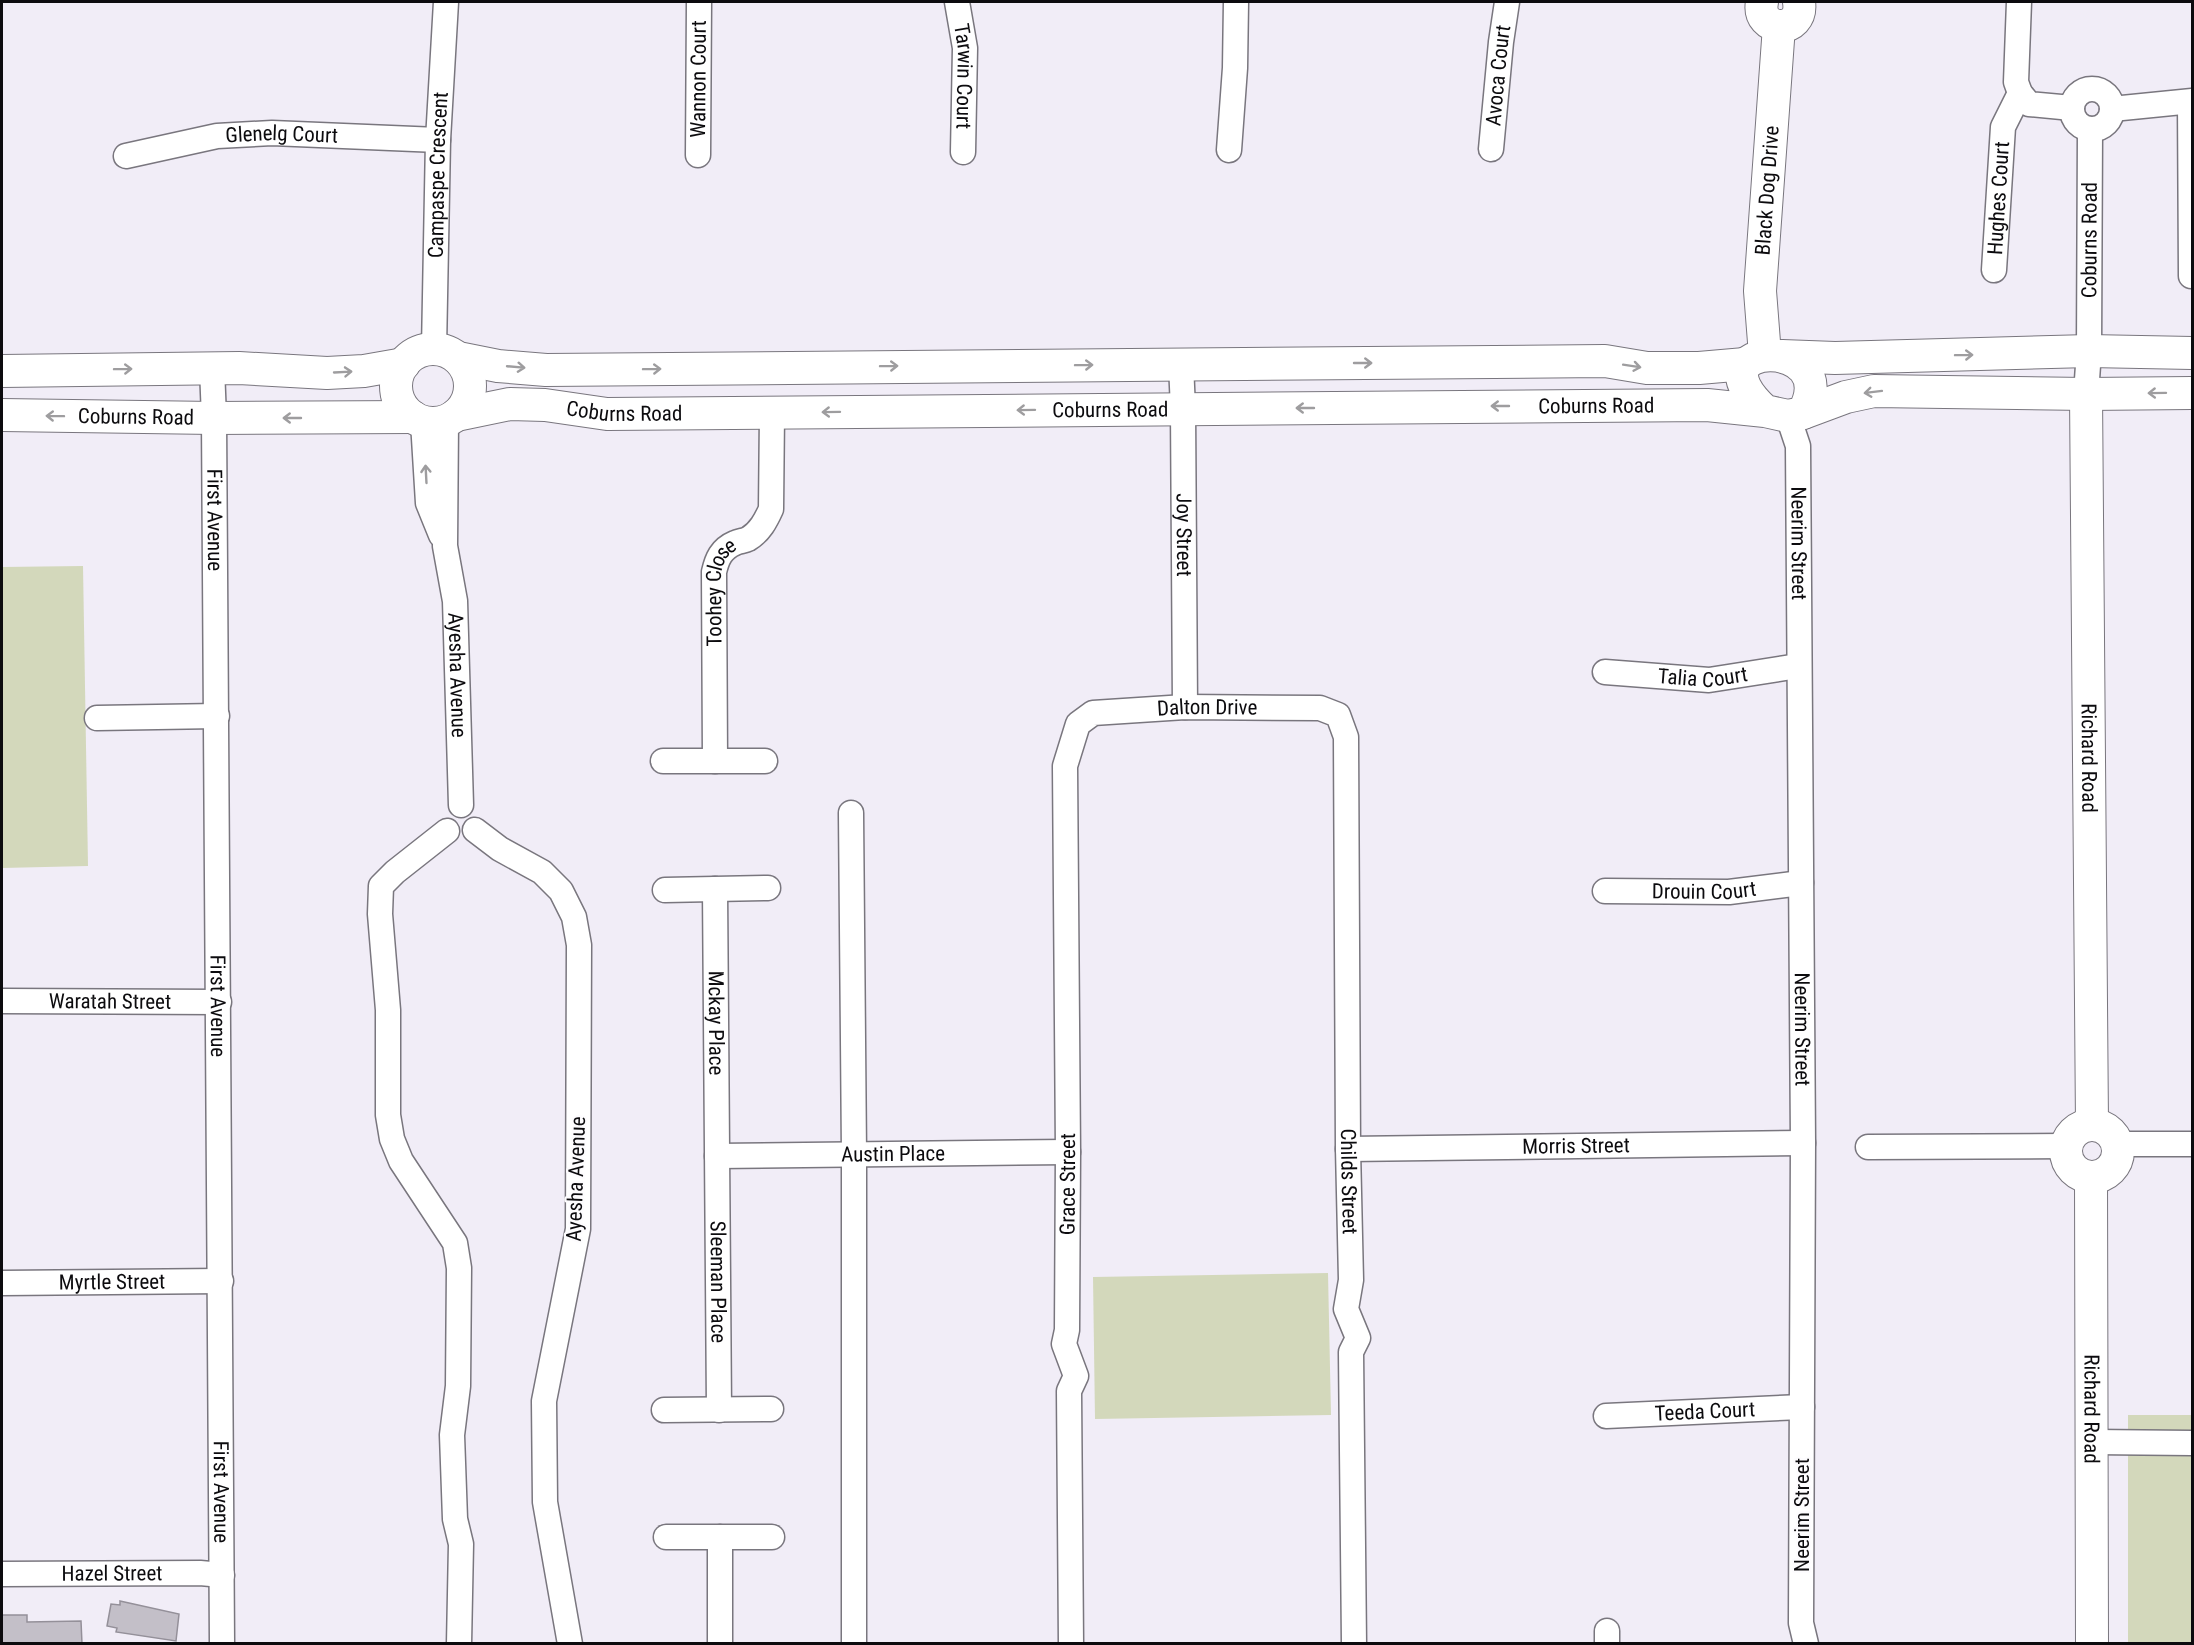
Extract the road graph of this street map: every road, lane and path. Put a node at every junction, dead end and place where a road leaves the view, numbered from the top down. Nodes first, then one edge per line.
1 (446, 2) edge
2 (699, 2) edge
3 (957, 2) edge
4 (1236, 2) edge
5 (1507, 2) edge
6 (1799, 2) edge
7 (2019, 2) edge
8 (1763, 9) edge
9 (2020, 93) junction
10 (2191, 102) edge
11 (2072, 108) junction
12 (2112, 109) junction
13 (2090, 129) junction
14 (438, 141) junction
15 (1491, 149) dead end
16 (1229, 150) dead end
17 (963, 152) dead end
18 (698, 154) dead end
19 (126, 156) dead end
20 (1994, 270) dead end
21 (2191, 276) dead end
22 (2089, 351) junction
23 (2193, 353) edge
24 (446, 354) junction
25 (1764, 358) junction
26 (404, 364) junction
27 (1181, 364) junction
28 (212, 368) junction
29 (2, 371) edge
30 (2193, 393) edge
31 (2086, 394) junction
32 (1183, 409) junction
33 (772, 413) junction
34 (1785, 413) junction
35 (2, 415) edge
36 (214, 418) junction
37 (434, 419) junction
38 (1798, 666) junction
39 (1605, 672) dead end
40 (1185, 707) junction
41 (1338, 715) joint
42 (217, 716) junction
43 (97, 718) dead end
44 (1078, 724) joint
45 (663, 761) dead end
46 (716, 761) junction
47 (765, 761) dead end
48 (461, 806) junction
49 (850, 813) dead end
50 (475, 830) junction
51 (447, 831) junction
52 (1801, 883) junction
53 (768, 888) dead end
54 (715, 889) junction
55 (665, 890) dead end
56 (1605, 891) dead end
57 (2, 1001) edge
58 (219, 1002) junction
59 (2092, 1125) junction
60 (1803, 1143) junction
61 (2117, 1144) junction
62 (2193, 1144) edge
63 (2066, 1146) junction
64 (1868, 1147) dead end
65 (1348, 1149) junction
66 (1068, 1152) junction
67 (854, 1154) junction
68 (717, 1156) junction
69 (2091, 1177) junction
70 (221, 1281) junction
71 (2, 1283) edge
72 (1803, 1407) junction
73 (771, 1409) dead end
74 (664, 1410) dead end
75 (719, 1410) junction
76 (1606, 1416) dead end
77 (2093, 1442) junction
78 (2193, 1443) edge
79 (666, 1537) dead end
80 (720, 1537) junction
81 (772, 1537) dead end
82 (2, 1574) edge
83 (222, 1575) junction
84 (222, 1644) edge
85 (459, 1644) edge
86 (570, 1644) edge
87 (720, 1644) edge
88 (854, 1644) edge
89 (1071, 1644) edge
90 (1354, 1644) edge
91 (1806, 1644) edge
92 (2092, 1644) edge

1 - 14 street, Campaspe Crescent
2 - 18 street, Wannon Court
3 - 17 street, Tarwin Court
4 - 16 street
5 - 15 street, Avoca Court
6 - 8 street
7 - 9 street
8 - 25 street, Black Dog Drive
9 - 11 street
9 - 20 street, Hughes Court
10 - 12 street
10 - 21 street
11 - 12 street
11 - 13 street
12 - 13 street
13 - 22 street, Coburns Road
14 - 19 street, Glenelg Court
14 - 24 street, Campaspe Crescent
22 - 23 street, Coburns Road
25 -> 22 street, Coburns Road
22 - 31 street, Coburns Road
24 - 26 street
24 -> 27 street, Coburns Road
24 - 37 street
27 -> 25 street, Coburns Road
25 - 34 street
25 - 34 street
28 -> 26 street
26 - 37 street
27 - 32 street, Joy Street
29 -> 28 street
28 - 36 street, First Avenue
30 -> 31 street, Coburns Road
31 -> 34 street, Coburns Road
31 - 59 street, Richard Road
32 -> 33 street, Coburns Road
34 -> 32 street, Coburns Road
32 - 40 street, Joy Street
33 - 37 street, Coburns Road
33 - 46 street, Toohey Close
34 - 38 street, Neerim Street
36 -> 35 street, Coburns Road
37 -> 36 street, Coburns Road
36 - 42 street, First Avenue
37 - 48 street, Ayesha Avenue
38 - 39 street, Talia Court
38 - 52 street, Neerim Street
40 - 41 street, Dalton Drive
40 - 44 street, Dalton Drive
41 - 65 street, Childs Street
42 - 43 street
42 - 58 street, First Avenue
44 - 66 street, Grace Street
45 - 46 street
46 - 47 street
48 - 50 street, Ayesha Avenue
48 - 51 street
49 - 67 street
50 - 51 street
50 - 86 street, Ayesha Avenue
51 - 85 street
52 - 56 street, Drouin Court
52 - 60 street, Neerim Street
53 - 54 street
54 - 55 street
54 - 68 street, Mckay Place
57 - 58 street, Waratah Street
58 - 70 street, First Avenue
59 - 61 street
59 - 63 street
60 - 65 street, Morris Street
60 - 72 street, Neerim Street
61 - 62 street
61 - 69 street
63 - 64 street
63 - 69 street
65 - 90 street, Childs Street
66 - 67 street, Austin Place
66 - 89 street, Grace Street
67 - 68 street, Austin Place
67 - 88 street
68 - 75 street, Sleeman Place
69 - 77 street, Richard Road
70 - 71 street, Myrtle Street
70 - 83 street, First Avenue
72 - 76 street, Teeda Court
72 - 91 street, Neerim Street
73 - 75 street
74 - 75 street
77 - 78 street
77 - 92 street, Richard Road
79 - 80 street
80 - 81 street
80 - 87 street
82 - 83 street, Hazel Street
83 - 84 street, First Avenue

